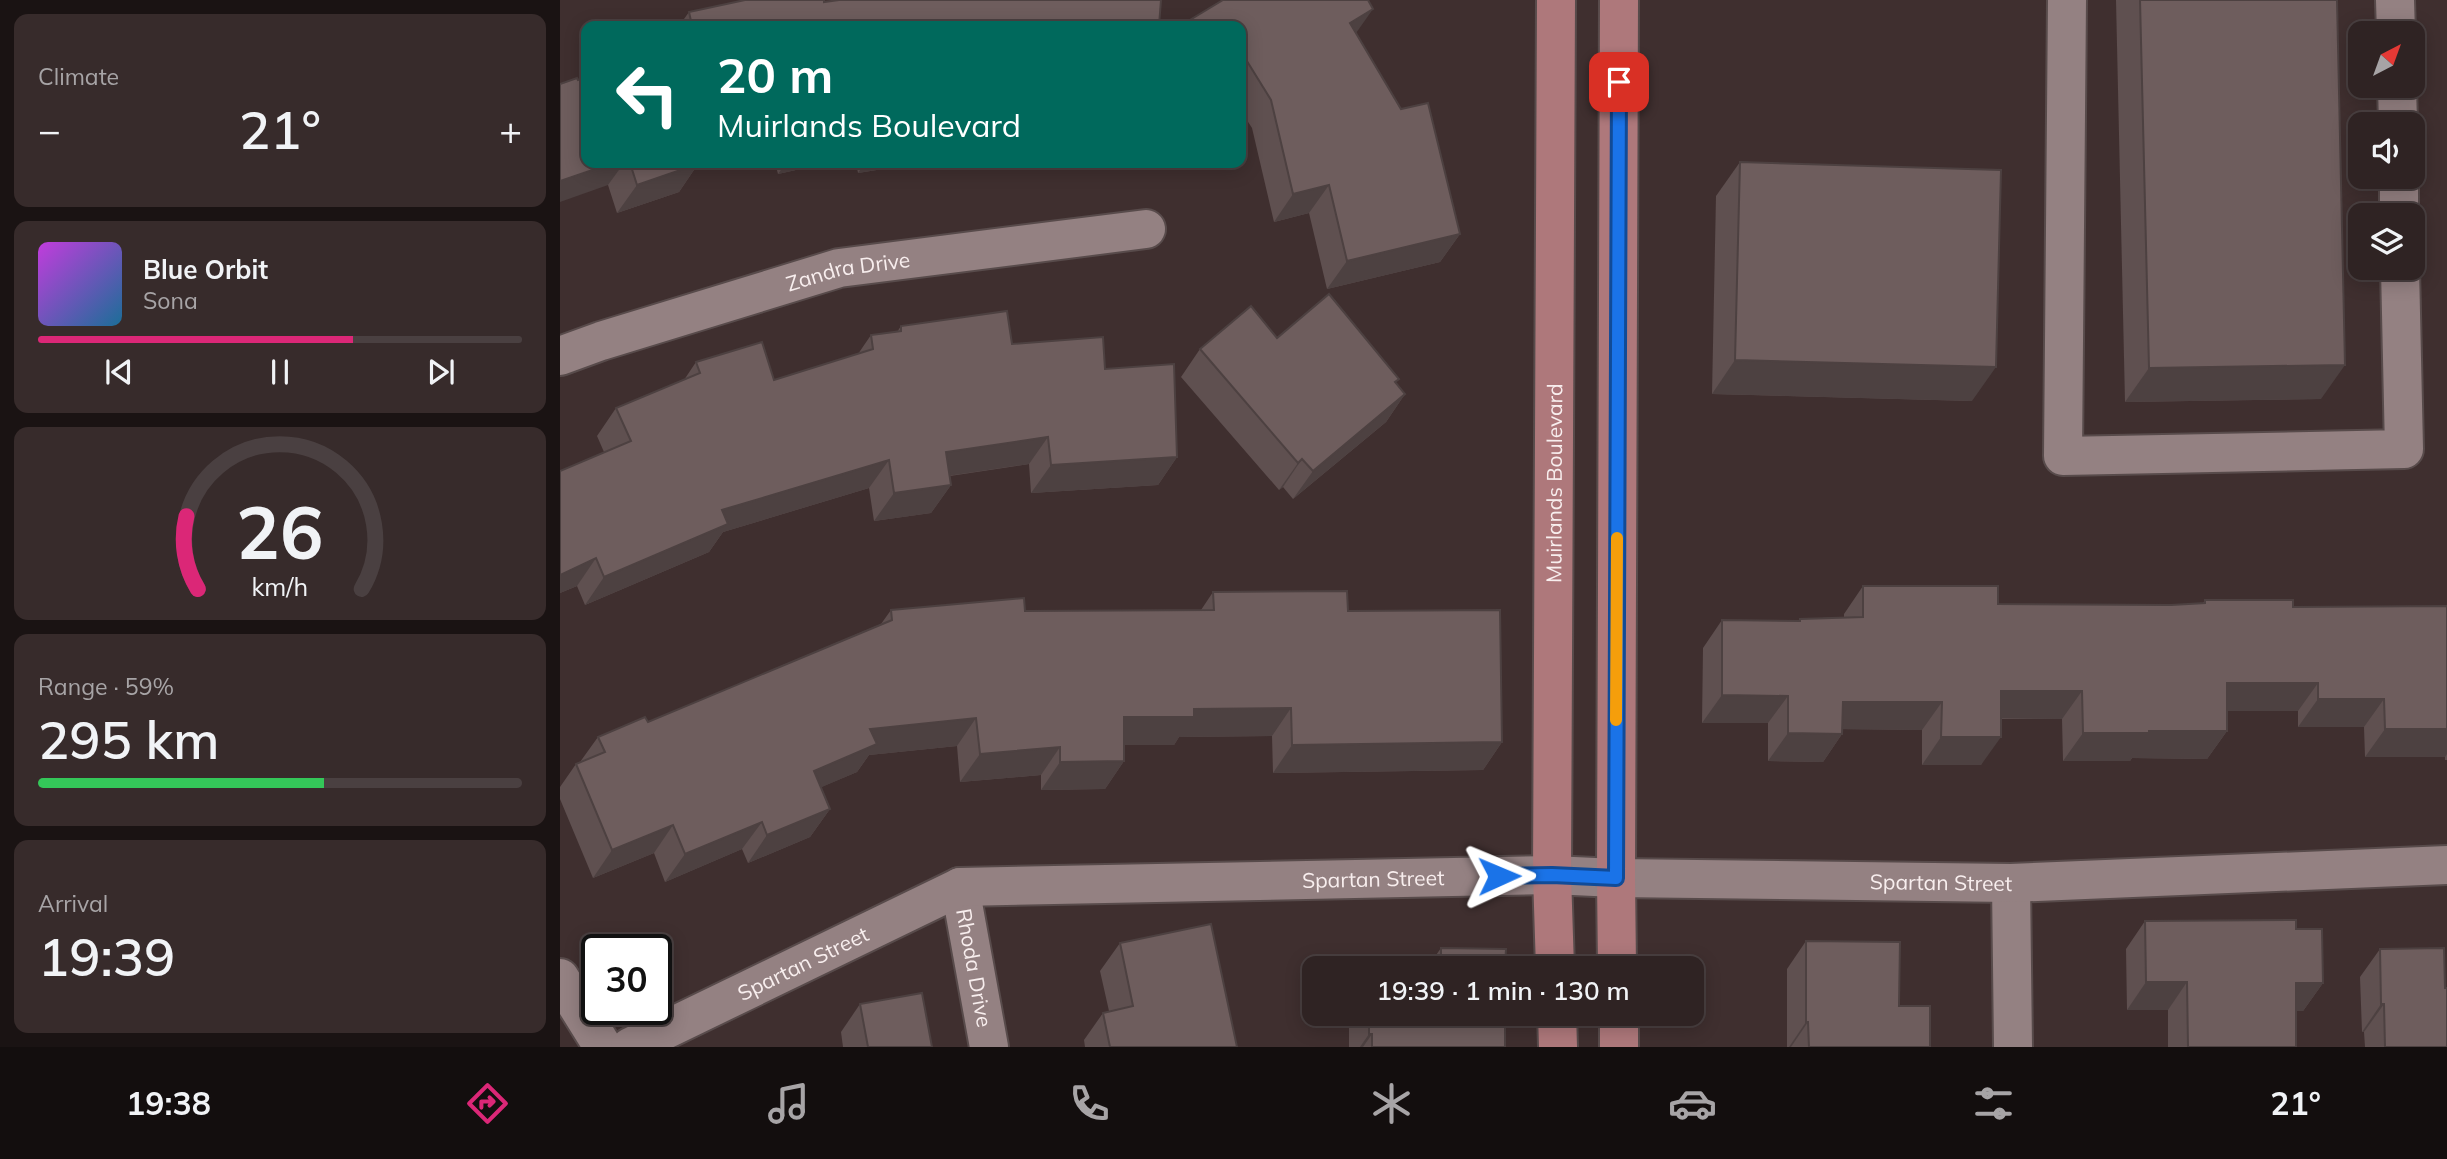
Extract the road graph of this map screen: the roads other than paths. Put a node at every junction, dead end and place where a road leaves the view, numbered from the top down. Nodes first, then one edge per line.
1 (1556, 0) edge
2 (1619, 0) edge
3 (2067, 0) edge
4 (2395, 0) edge
5 (2396, 21) edge
6 (1146, 229) dead end
7 (2400, 280) edge
8 (560, 356) edge
9 (2447, 865) edge
10 (1552, 875) junction
11 (1616, 878) junction
12 (2011, 883) junction
13 (960, 887) junction
14 (1555, 956) edge
15 (1618, 956) edge
16 (560, 978) edge
17 (1557, 1026) edge
18 (1619, 1026) edge
19 (603, 1047) edge
20 (630, 1047) edge
21 (989, 1047) edge
22 (1558, 1047) edge
23 (1619, 1047) edge
24 (2013, 1047) edge

1 - 10 main road, Muirlands Boulevard
2 - 11 main road
3 - 7 street
4 - 5 street
6 - 8 street, Zandra Drive
9 - 12 street, Spartan Street
10 - 11 street, Spartan Street
10 - 13 street, Spartan Street
10 - 14 main road, Muirlands Boulevard
11 - 12 street, Spartan Street
11 - 15 main road
12 - 24 street
13 - 20 street, Spartan Street
13 - 21 street, Rhoda Drive
16 - 19 street
17 - 22 main road
18 - 23 main road

